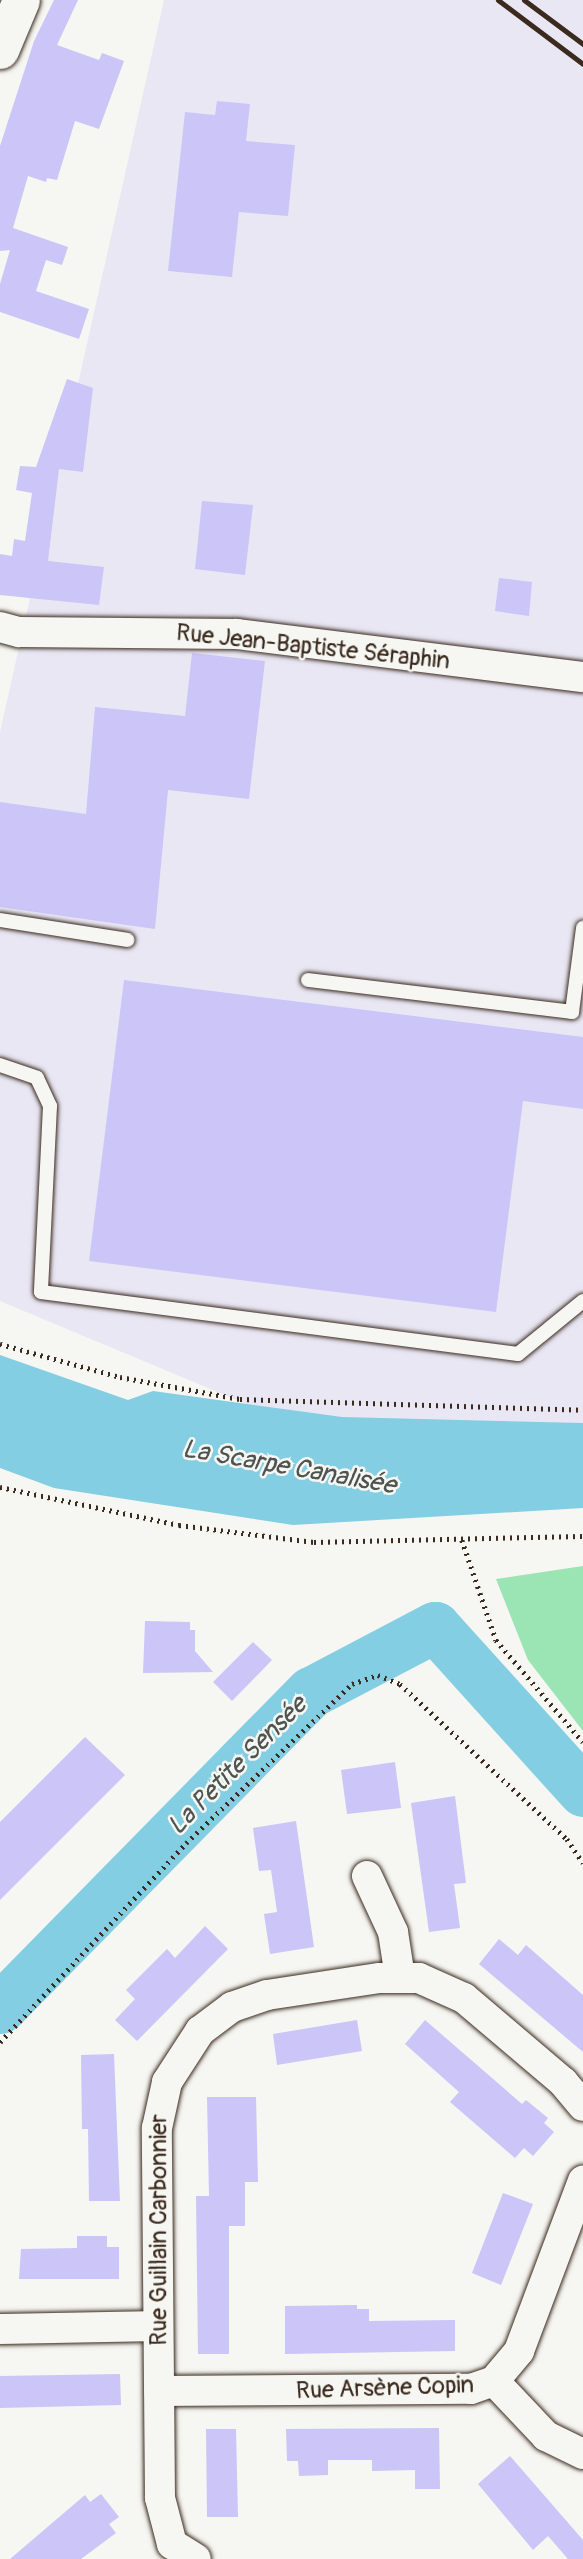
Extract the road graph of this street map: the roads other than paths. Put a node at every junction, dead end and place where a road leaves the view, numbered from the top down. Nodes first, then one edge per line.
1 (20, 0) edge
2 (0, 50) edge
3 (0, 627) edge
4 (583, 677) edge
5 (0, 920) edge
6 (583, 928) edge
7 (127, 940) dead end
8 (308, 979) dead end
9 (0, 1065) edge
10 (583, 1301) edge
11 (366, 1876) dead end
12 (401, 1977) junction
13 (583, 2106) edge
14 (583, 2181) edge
15 (158, 2326) junction
16 (0, 2329) edge
17 (494, 2381) junction
18 (159, 2391) junction
19 (583, 2454) edge
20 (174, 2554) edge

1 - 2 street
3 - 4 street, Rue Jean-Baptiste Séraphin
5 - 7 lane
6 - 8 lane
9 - 10 lane
11 - 12 street
12 - 13 street, Rue Guillain Carbonnier
12 - 15 street, Rue Guillain Carbonnier
14 - 17 street
15 - 16 street
15 - 18 street, Rue Guillain Carbonnier
17 - 18 street, Rue Arsène Copin
17 - 19 street, Rue Arsène Copin
18 - 20 street, Rue Guillain Carbonnier

